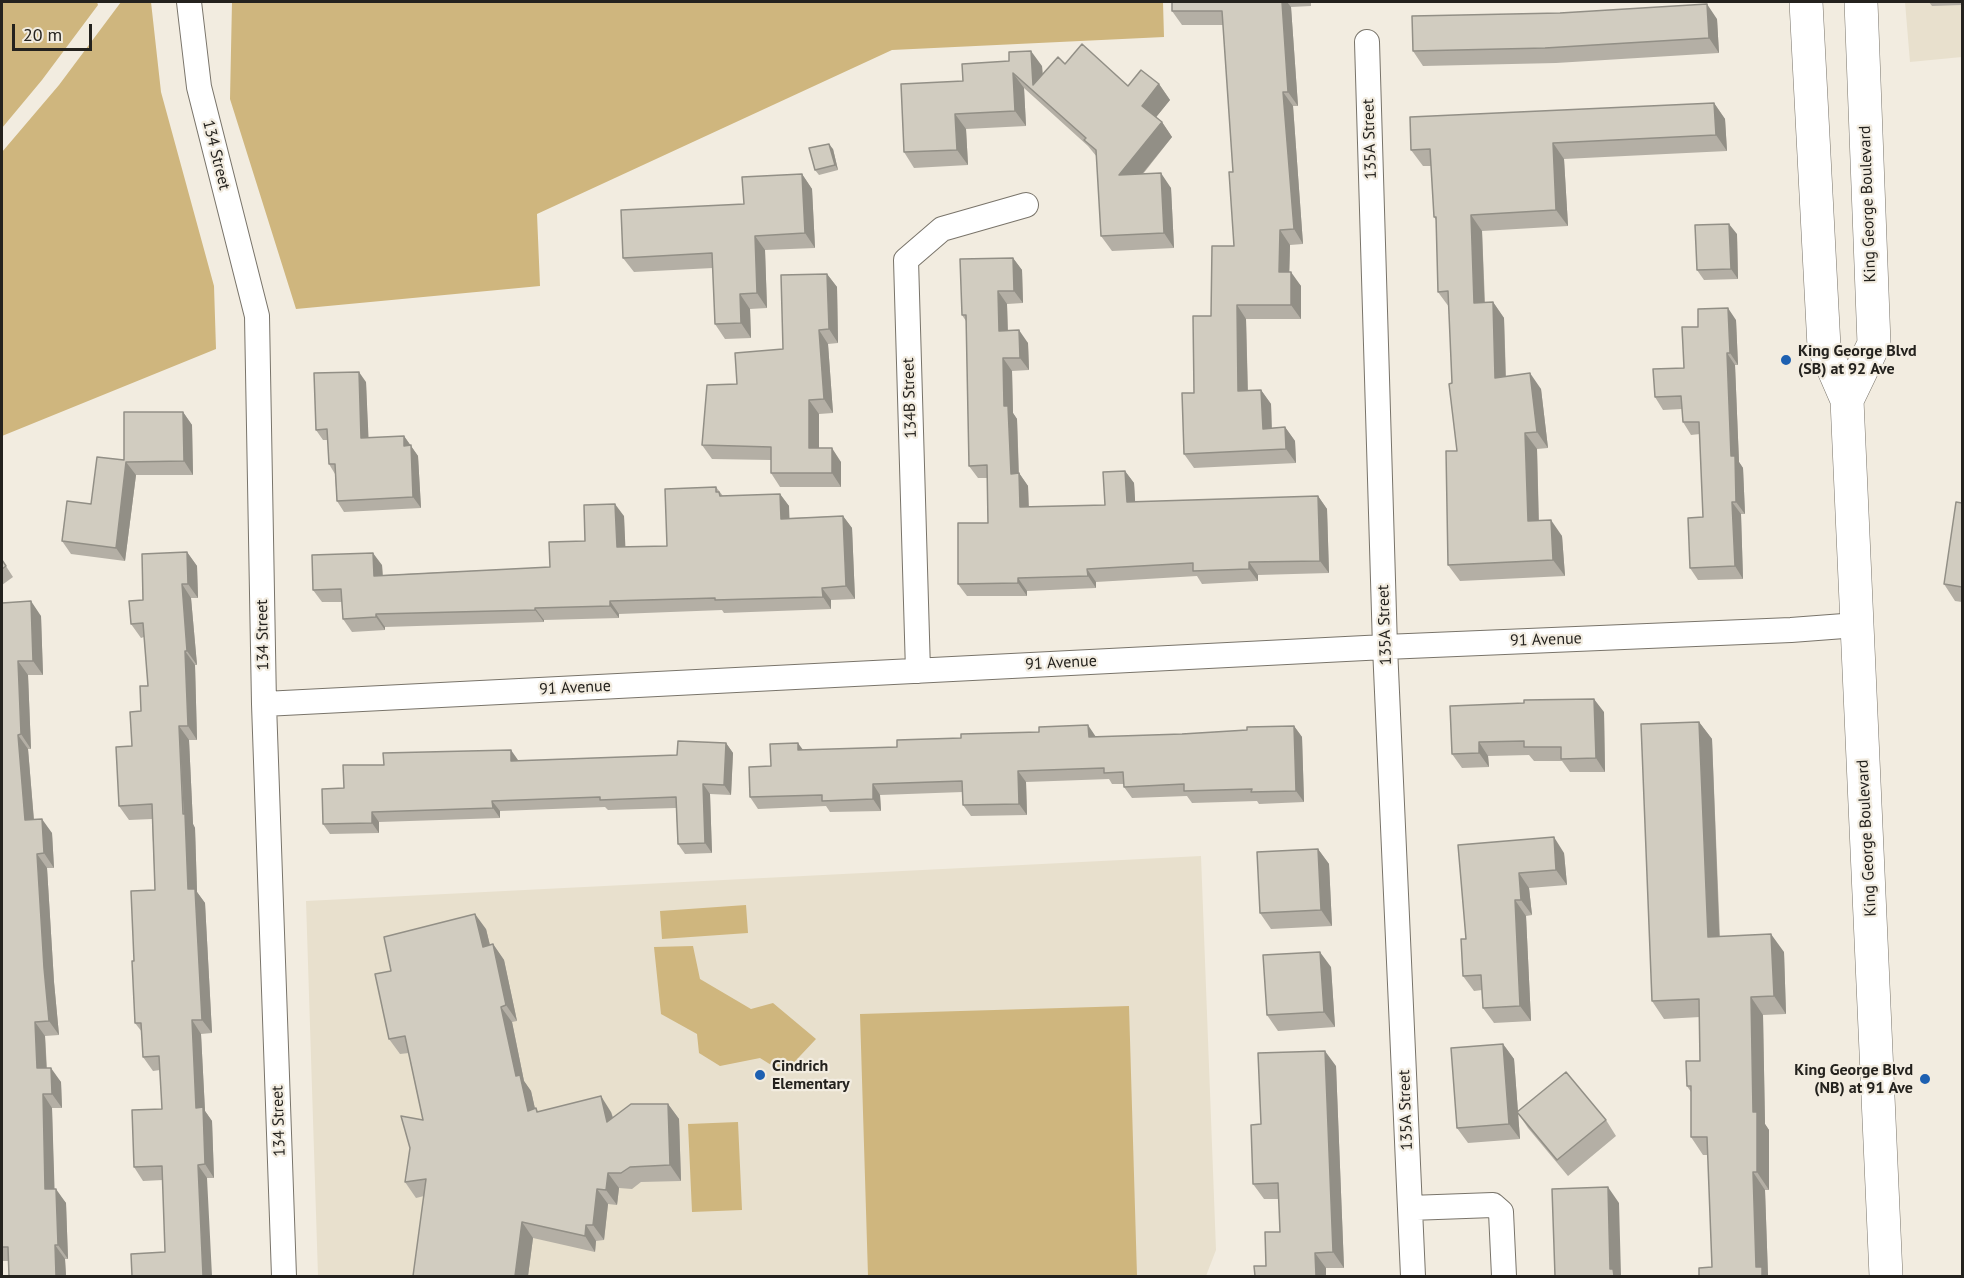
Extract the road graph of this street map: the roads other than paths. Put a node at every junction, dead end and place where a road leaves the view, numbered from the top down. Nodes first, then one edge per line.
1 (189, 2) edge
2 (1806, 2) edge
3 (1860, 2) edge
4 (1367, 42) dead end
5 (1026, 205) dead end
6 (1847, 400) junction
7 (1857, 625) junction
8 (1385, 647) junction
9 (918, 671) junction
10 (264, 704) junction
11 (1410, 1208) junction
12 (284, 1276) edge
13 (1413, 1276) edge
14 (1504, 1276) edge
15 (1886, 1276) edge

1 - 10 street, 134 Street
2 - 6 main road, King George Boulevard
3 - 6 main road, King George Boulevard
4 - 8 street, 135A Street
5 - 9 street, 134B Street
6 - 7 main road, King George Boulevard
7 - 8 street, 91 Avenue
7 - 15 main road, King George Boulevard
8 - 9 street, 91 Avenue
8 - 11 street, 135A Street
9 - 10 street, 91 Avenue
10 - 12 street, 134 Street
11 - 13 street, 135A Street
11 - 14 street

